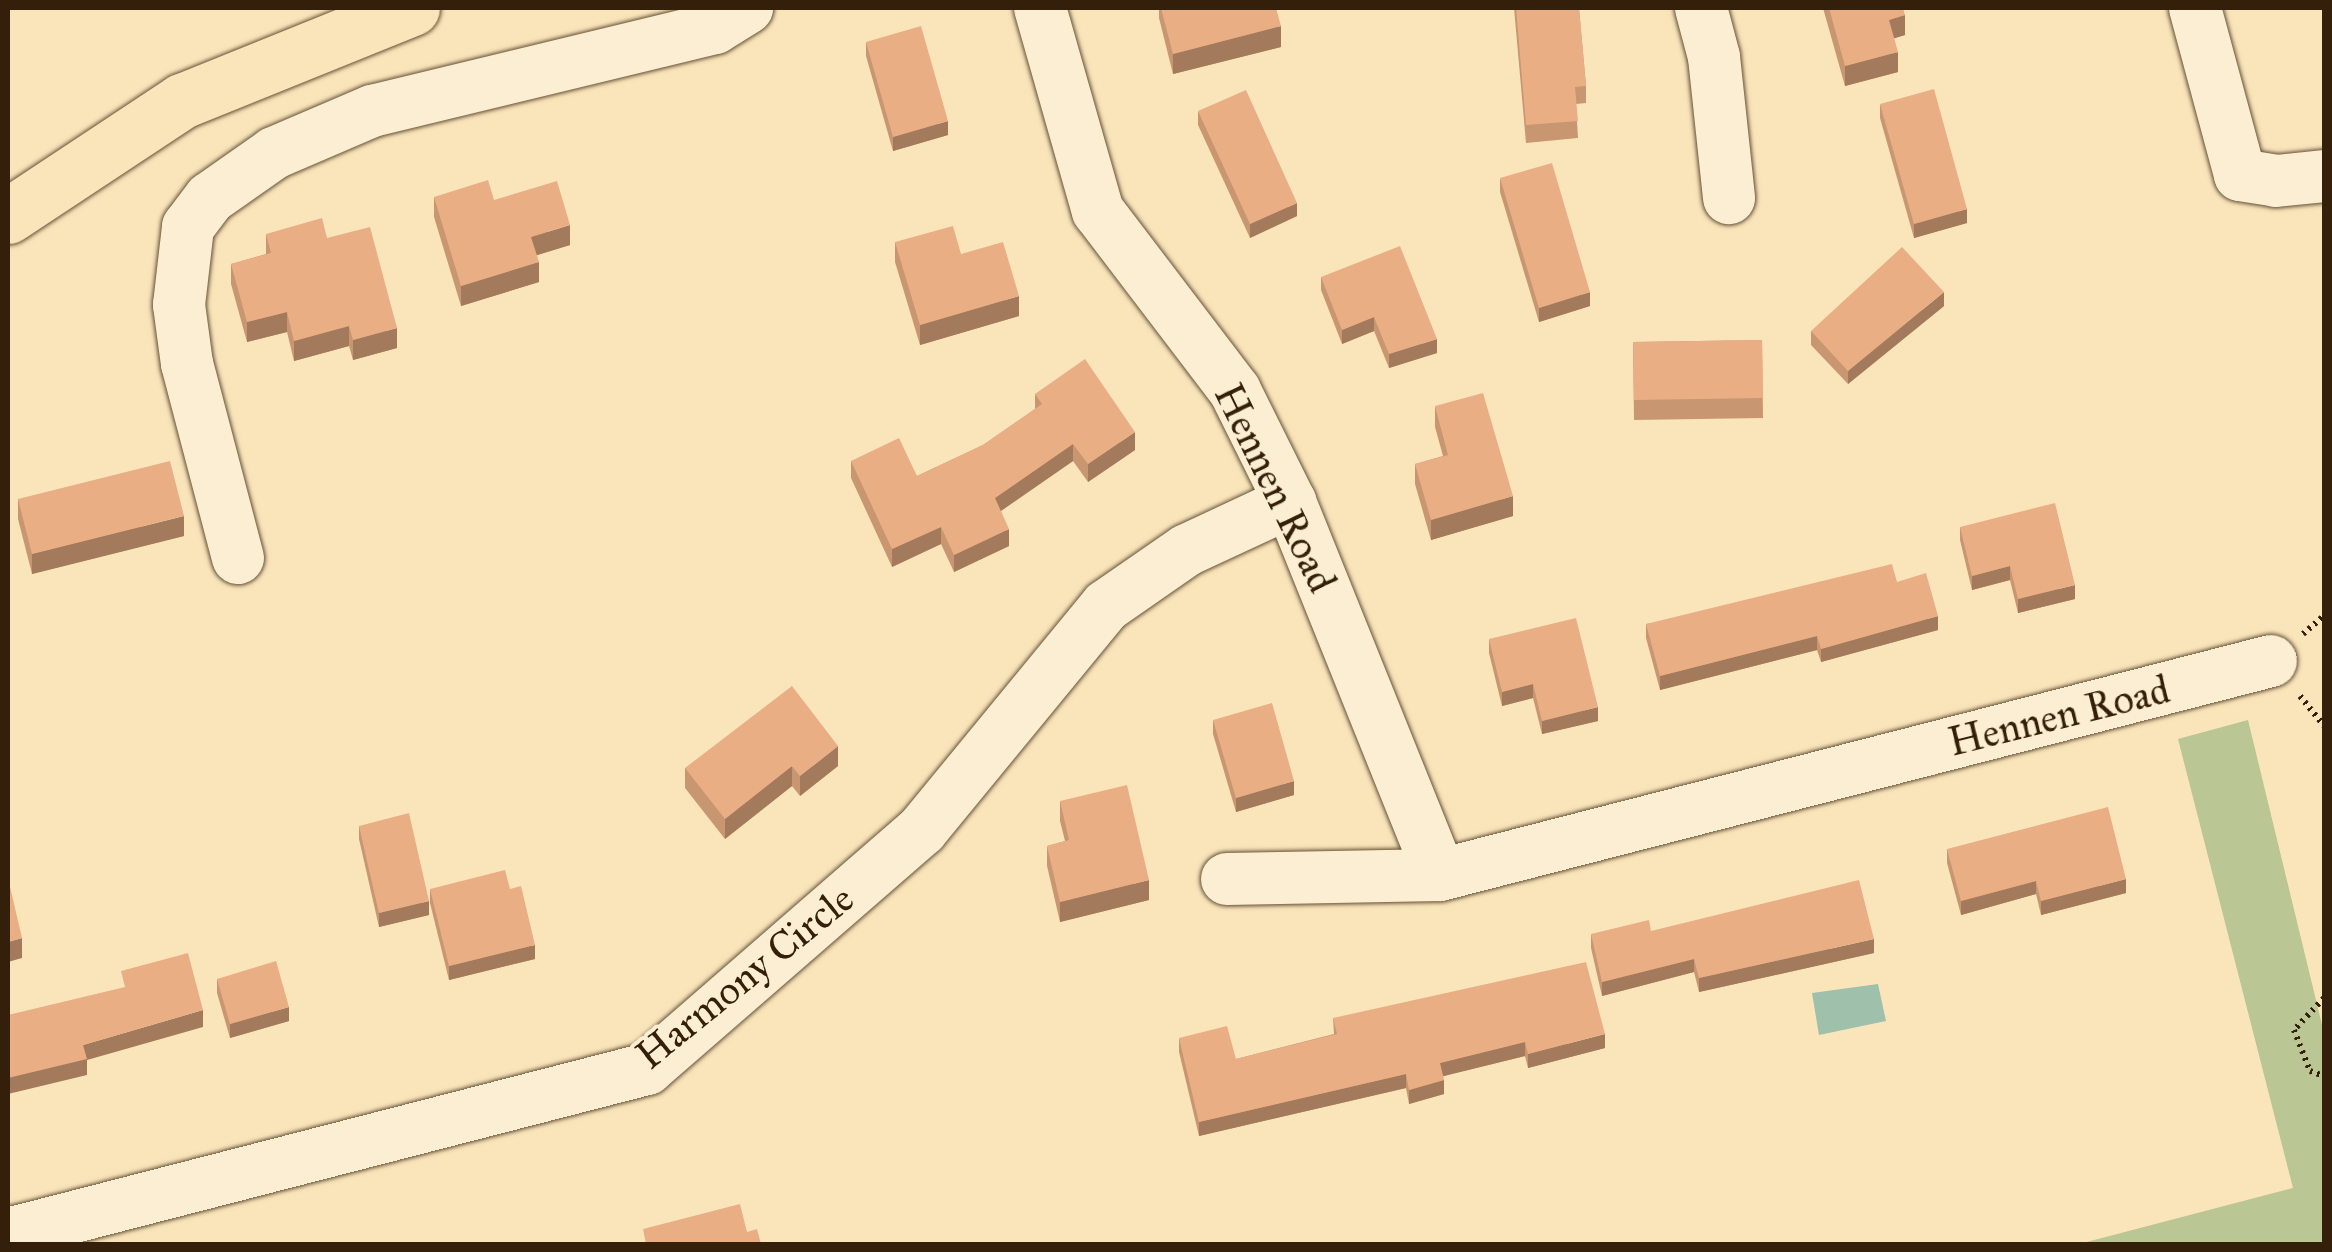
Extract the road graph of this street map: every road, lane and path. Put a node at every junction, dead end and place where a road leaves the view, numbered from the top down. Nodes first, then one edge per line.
1 (412, 8) edge
2 (747, 8) edge
3 (1040, 8) edge
4 (1701, 8) edge
5 (2195, 8) edge
6 (2324, 176) edge
7 (1729, 198) dead end
8 (8, 216) edge
9 (1290, 502) junction
10 (238, 558) dead end
11 (2271, 662) dead end
12 (1440, 875) junction
13 (1227, 879) dead end
14 (2324, 998) edge
15 (2324, 1076) edge
16 (8, 1234) edge

1 - 8 main road
2 - 10 street
3 - 9 street, Hennen Road
4 - 7 street
5 - 6 street
9 - 12 street, Hennen Road
9 - 16 street, Harmony Circle
11 - 12 street, Hennen Road
12 - 13 street, Hennen Road
14 - 15 path

